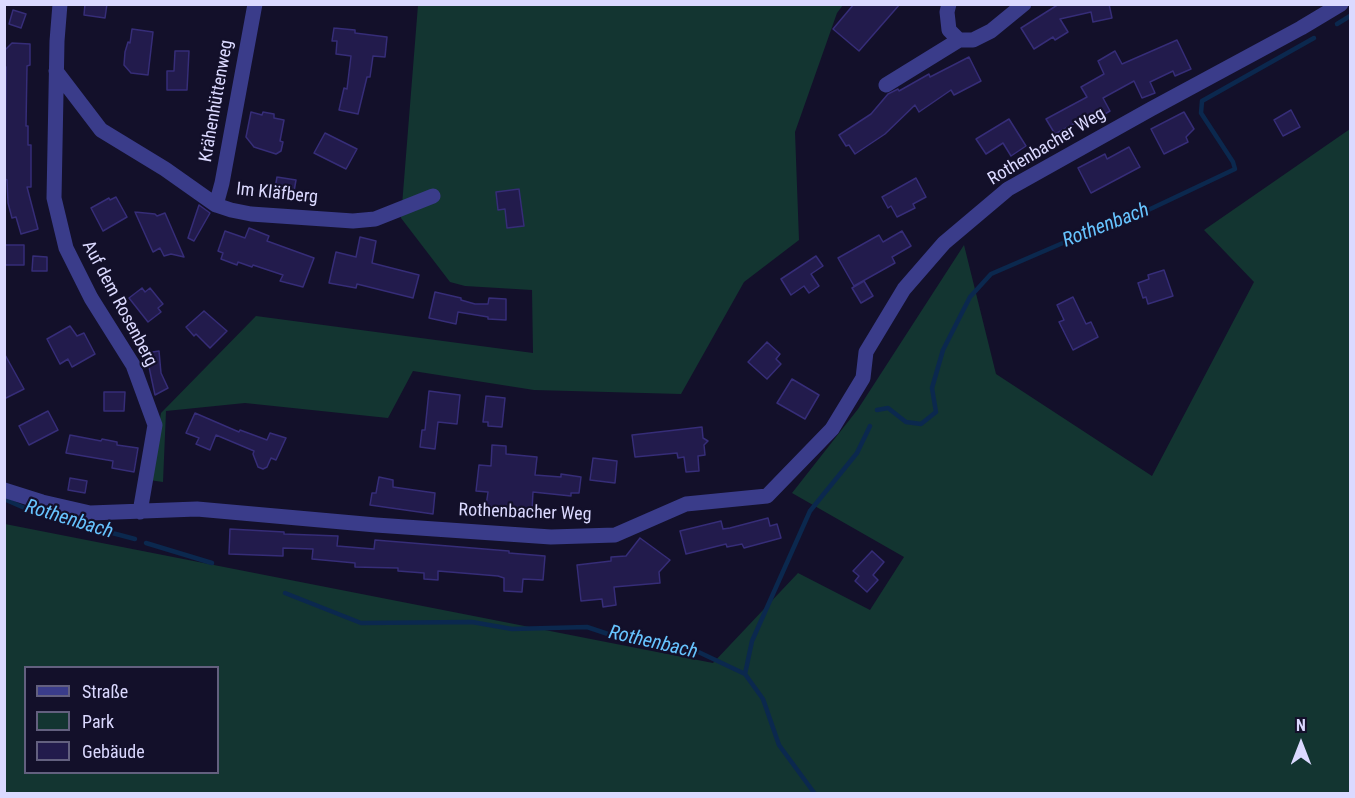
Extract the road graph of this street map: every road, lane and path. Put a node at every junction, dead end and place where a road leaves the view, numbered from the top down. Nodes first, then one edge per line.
1 (60, 4) edge
2 (255, 4) edge
3 (949, 4) edge
4 (1024, 4) edge
5 (1341, 4) edge
6 (960, 40) junction
7 (56, 71) junction
8 (886, 85) dead end
9 (433, 196) dead end
10 (216, 205) junction
11 (4, 490) edge
12 (140, 512) junction

1 - 7 street, Auf dem Rosenberg
2 - 10 street, Krähenhüttenweg
3 - 6 street
4 - 6 street
5 - 12 street, Rothenbacher Weg
6 - 8 street
7 - 10 street, Im Kläfberg
7 - 12 street, Auf dem Rosenberg
9 - 10 street, Im Kläfberg
11 - 12 street, Rothenbacher Weg

